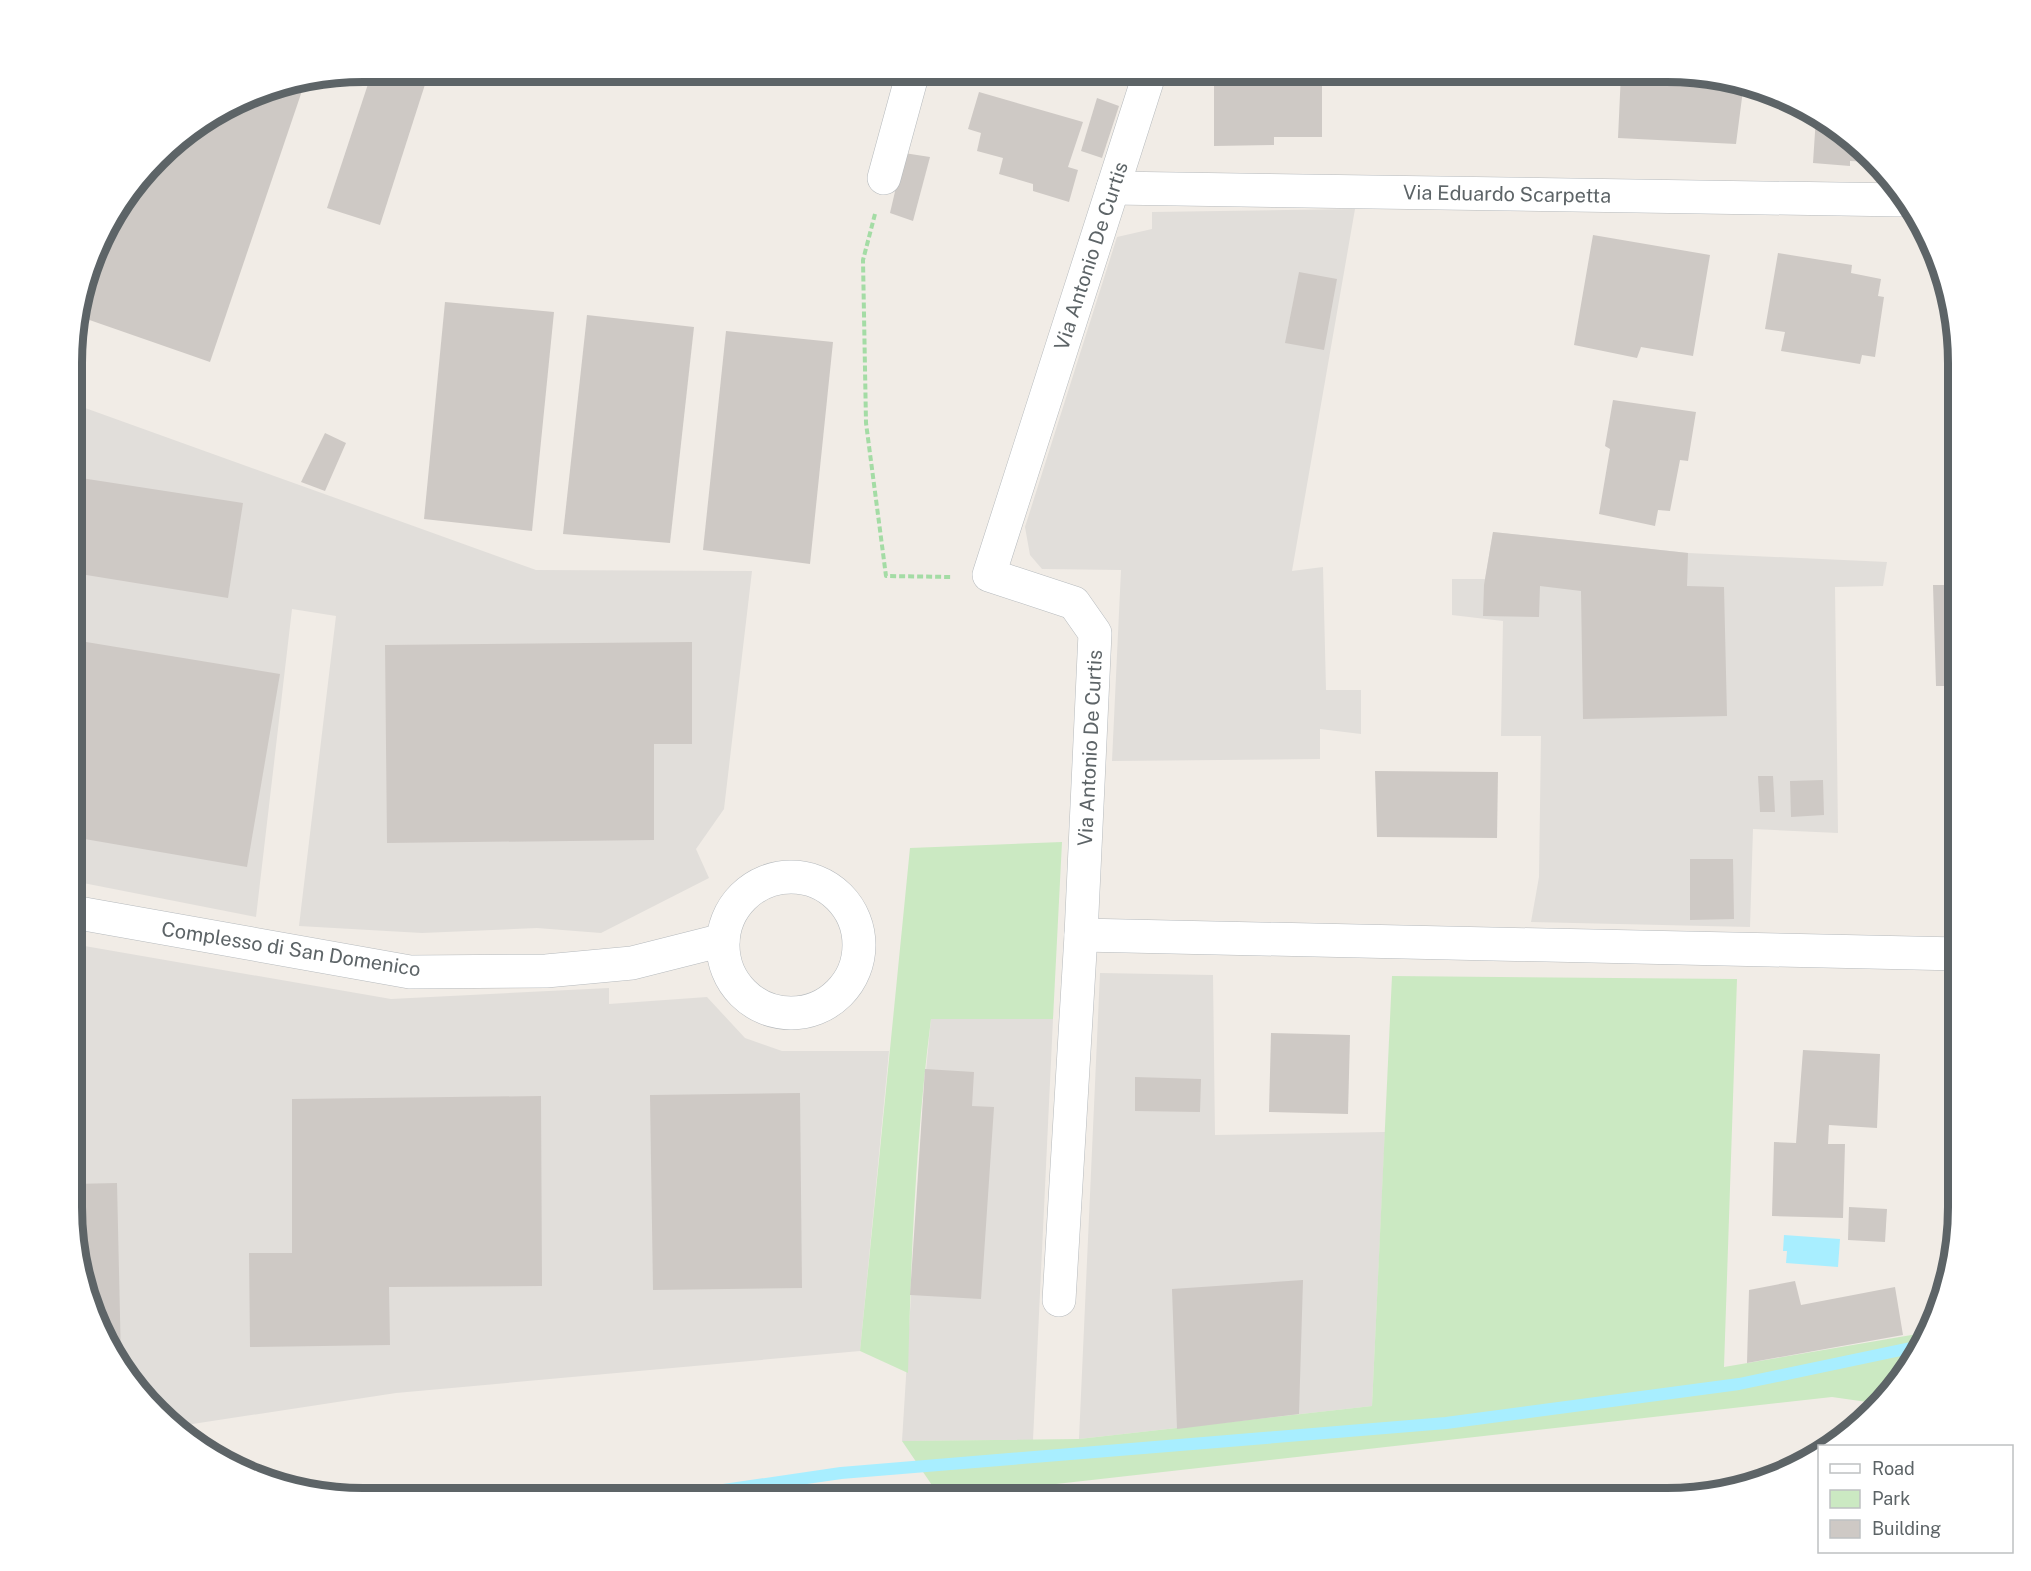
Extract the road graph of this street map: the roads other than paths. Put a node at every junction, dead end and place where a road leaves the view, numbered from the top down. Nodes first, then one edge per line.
1 (910, 82) edge
2 (1147, 82) edge
3 (884, 178) road end
4 (1113, 188) junction
5 (1895, 200) edge
6 (82, 914) edge
7 (1081, 935) junction
8 (723, 940) junction
9 (1948, 954) edge
10 (1059, 1300) dead end

1 - 3 street
2 - 4 street, Via Antonio De Curtis
4 - 5 street, Via Eduardo Scarpetta
4 - 7 street, Via Antonio De Curtis
6 - 8 street, Complesso di San Domenico
7 - 9 street
7 - 10 street, Via Antonio De Curtis
8 - 8 street

